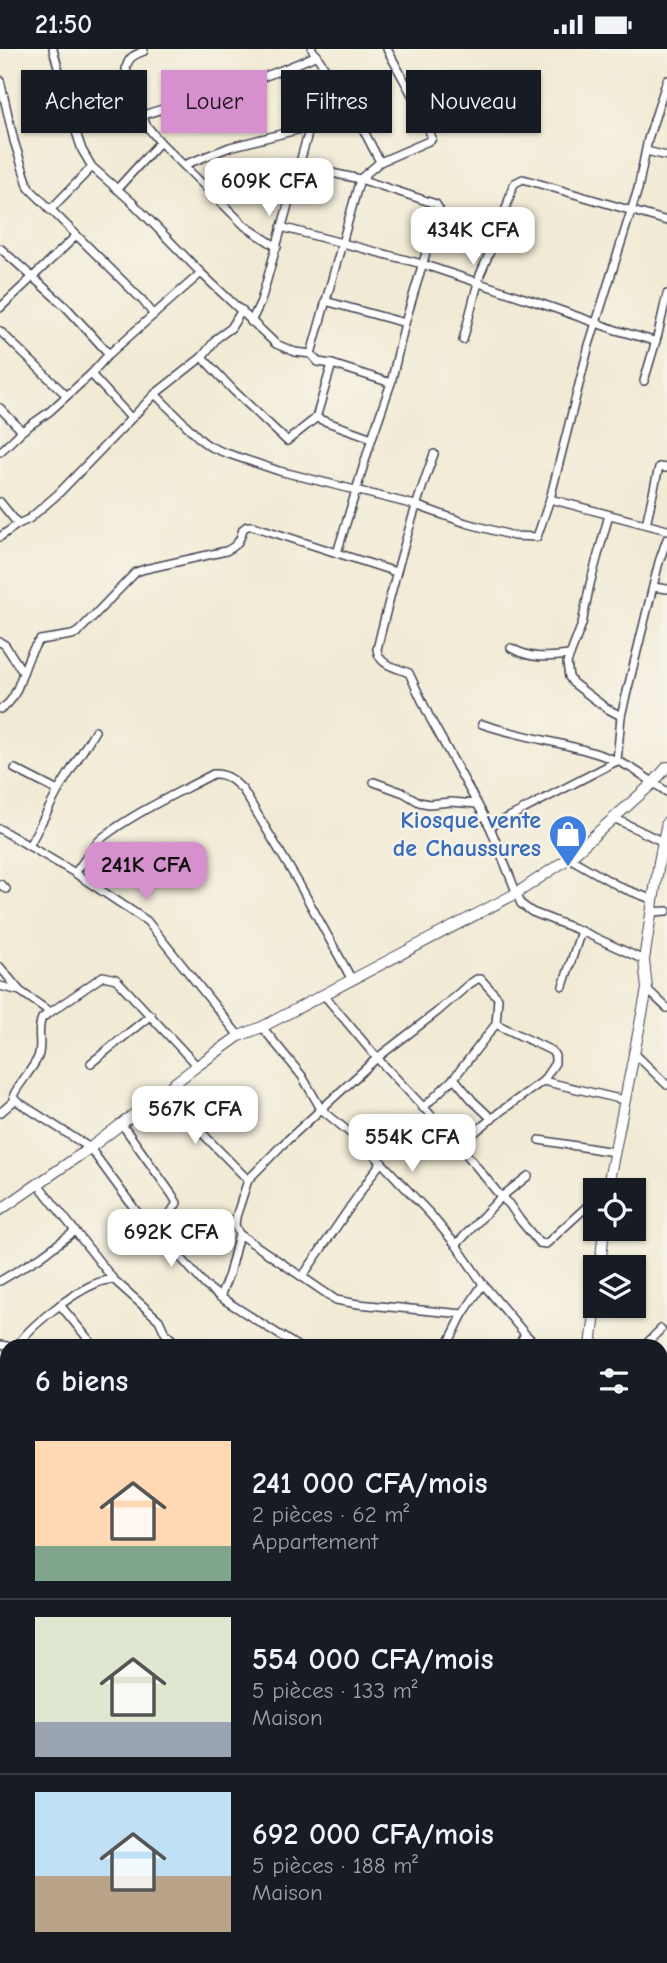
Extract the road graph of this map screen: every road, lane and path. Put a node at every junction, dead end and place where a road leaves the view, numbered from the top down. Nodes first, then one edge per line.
1 (53, 49) edge
2 (387, 49) edge
3 (146, 50) edge
4 (315, 52) edge
5 (126, 70) edge
6 (327, 70) edge
7 (0, 80) edge
8 (667, 80) edge
9 (147, 114) edge
10 (147, 126) edge
11 (285, 133) edge
12 (308, 133) edge
13 (365, 133) edge
14 (160, 142) junction
15 (646, 151) junction
16 (667, 156) edge
17 (380, 162) junction
18 (184, 165) junction
19 (299, 166) junction
20 (92, 167) junction
21 (360, 179) junction
22 (117, 189) junction
23 (50, 210) junction
24 (630, 211) junction
25 (667, 221) edge
26 (281, 227) junction
27 (76, 236) junction
28 (343, 242) junction
29 (276, 247) junction
30 (0, 249) edge
31 (422, 264) junction
32 (201, 273) junction
33 (33, 278) junction
34 (478, 283) junction
35 (667, 294) edge
36 (325, 301) junction
37 (0, 308) edge
38 (242, 310) junction
39 (154, 315) junction
40 (251, 322) junction
41 (596, 322) junction
42 (405, 323) junction
43 (0, 331) edge
44 (463, 340) dead end
45 (654, 341) junction
46 (109, 354) junction
47 (310, 354) junction
48 (202, 357) junction
49 (332, 364) junction
50 (91, 374) junction
51 (643, 380) dead end
52 (391, 383) junction
53 (155, 394) junction
54 (66, 395) junction
55 (0, 408) edge
56 (131, 418) junction
57 (316, 418) junction
58 (22, 431) junction
59 (372, 438) junction
60 (0, 451) edge
61 (434, 454) dead end
62 (667, 468) edge
63 (357, 489) junction
64 (550, 499) junction
65 (0, 502) edge
66 (415, 505) junction
67 (609, 515) junction
68 (18, 524) junction
69 (646, 524) junction
70 (667, 530) edge
71 (0, 537) edge
72 (667, 540) edge
73 (337, 553) junction
74 (396, 572) junction
75 (653, 587) junction
76 (667, 589) edge
77 (0, 642) edge
78 (511, 647) dead end
79 (570, 655) junction
80 (22, 671) junction
81 (0, 709) edge
82 (621, 716) junction
83 (482, 725) dead end
84 (95, 731) dead end
85 (617, 761) junction
86 (667, 767) edge
87 (15, 769) dead end
88 (374, 782) dead end
89 (653, 783) junction
90 (58, 791) junction
91 (667, 792) edge
92 (477, 804) junction
93 (614, 818) junction
94 (667, 822) edge
95 (490, 827) junction
96 (0, 829) edge
97 (663, 842) junction
98 (29, 846) junction
99 (569, 858) junction
100 (75, 873) junction
101 (517, 893) junction
102 (654, 900) junction
103 (667, 911) edge
104 (653, 912) junction
105 (581, 931) junction
106 (644, 960) junction
107 (0, 967) edge
108 (352, 980) junction
109 (0, 986) edge
110 (563, 986) dead end
111 (647, 989) junction
112 (20, 991) junction
113 (324, 995) junction
114 (667, 1008) edge
115 (50, 1012) junction
116 (151, 1015) junction
117 (496, 1024) junction
118 (262, 1027) junction
119 (239, 1036) junction
120 (633, 1052) junction
121 (377, 1058) junction
122 (91, 1063) dead end
123 (197, 1066) junction
124 (454, 1077) junction
125 (543, 1081) junction
126 (667, 1085) edge
127 (163, 1093) junction
128 (15, 1100) junction
129 (624, 1100) junction
130 (423, 1108) junction
131 (321, 1109) junction
132 (0, 1113) edge
133 (492, 1119) junction
134 (121, 1123) junction
135 (539, 1140) dead end
136 (459, 1146) junction
137 (90, 1148) junction
138 (614, 1152) junction
139 (381, 1162) junction
140 (528, 1176) dead end
141 (609, 1178) edge
142 (248, 1181) junction
143 (38, 1184) junction
144 (501, 1197) junction
145 (0, 1210) edge
146 (583, 1210) edge
147 (74, 1232) junction
148 (158, 1232) junction
149 (239, 1234) junction
150 (456, 1245) junction
151 (302, 1277) junction
152 (113, 1279) junction
153 (0, 1281) edge
154 (483, 1284) junction
155 (220, 1297) junction
156 (60, 1305) junction
157 (464, 1314) junction
158 (595, 1318) edge
159 (661, 1329) dead end
160 (525, 1334) junction
161 (21, 1339) edge
162 (88, 1339) edge
163 (171, 1339) edge
164 (286, 1339) edge
165 (451, 1339) edge
166 (522, 1339) edge
167 (530, 1339) edge
168 (593, 1339) edge
169 (651, 1339) edge

1 - 20 street
2 - 17 street
3 - 5 street
4 - 6 street
4 - 9 street
7 - 23 street
8 - 15 street
10 - 14 street
11 - 18 street
12 - 19 street
13 - 17 street
14 - 18 street
14 - 22 street
15 - 16 street
15 - 24 street
17 - 21 street
18 - 29 street
19 - 21 street
19 - 26 street
20 - 22 street
20 - 23 street
21 - 28 street
21 - 31 street
22 - 32 street
23 - 27 street
24 - 25 street
24 - 34 street
24 - 41 street
26 - 28 street
26 - 29 street
27 - 33 street
27 - 39 street
28 - 31 street
28 - 36 street
29 - 40 street
30 - 33 street
31 - 34 street
31 - 42 street
32 - 38 street
32 - 39 street
33 - 37 street
33 - 46 street
34 - 41 street
34 - 44 street
35 - 45 street
36 - 42 street
36 - 47 street
38 - 40 street
38 - 48 street
39 - 46 street
40 - 47 street
41 - 45 street
41 - 64 street
42 - 52 street
43 - 54 street
45 - 51 street
46 - 50 street
47 - 49 street
48 - 53 street
48 - 57 street
49 - 52 street
49 - 57 street
50 - 54 street
50 - 56 street
52 - 59 street
53 - 56 street
53 - 63 street
54 - 58 street
55 - 58 street
56 - 68 street
57 - 59 street
58 - 60 street
59 - 63 street
61 - 66 street
62 - 69 street
63 - 66 street
63 - 73 street
64 - 66 street
64 - 67 street
65 - 68 street
66 - 74 street
67 - 69 street
67 - 79 street
68 - 71 street
69 - 70 street
72 - 75 street
73 - 74 street
73 - 80 street
74 - 92 street
75 - 76 street
75 - 82 street
77 - 80 street
78 - 79 street
79 - 82 street
80 - 81 street
82 - 85 street
83 - 85 street
84 - 90 street
85 - 89 street
85 - 95 street
86 - 89 street
87 - 90 street
88 - 92 street
89 - 91 street
89 - 93 street
90 - 98 street
92 - 95 street
93 - 97 street
93 - 99 street
94 - 97 street
95 - 101 street
96 - 98 street
97 - 102 street
98 - 100 street
99 - 101 street
99 - 102 street
100 - 108 street
100 - 119 street
101 - 105 street
101 - 108 street
102 - 104 street
103 - 104 street
104 - 106 street
105 - 106 street
105 - 110 street
106 - 111 street
107 - 112 street
108 - 113 street
109 - 112 street
111 - 114 street
111 - 120 street
112 - 115 street
113 - 118 street
113 - 121 street
115 - 116 street
115 - 128 street
116 - 122 street
116 - 123 street
117 - 121 street
117 - 124 street
117 - 125 street
118 - 119 street
118 - 131 street
119 - 123 street
120 - 126 street
120 - 129 street
121 - 130 street
121 - 131 street
123 - 127 street
124 - 130 street
124 - 133 street
125 - 129 street
125 - 133 street
127 - 134 street
127 - 142 street
128 - 132 street
128 - 137 street
129 - 138 street
130 - 136 street
131 - 139 street
131 - 142 street
133 - 136 street
134 - 137 street
134 - 148 street
135 - 138 street
136 - 144 street
137 - 143 street
137 - 148 street
138 - 141 street
139 - 150 street
139 - 151 street
140 - 144 street
142 - 149 street
143 - 145 street
143 - 147 street
144 - 146 street
144 - 150 street
147 - 152 street
147 - 153 street
148 - 155 street
149 - 151 street
149 - 155 street
150 - 154 street
151 - 157 street
152 - 156 street
152 - 163 street
154 - 157 street
154 - 160 street
155 - 164 street
156 - 161 street
156 - 162 street
157 - 165 street
158 - 168 street
159 - 169 street
160 - 166 street
160 - 167 street

